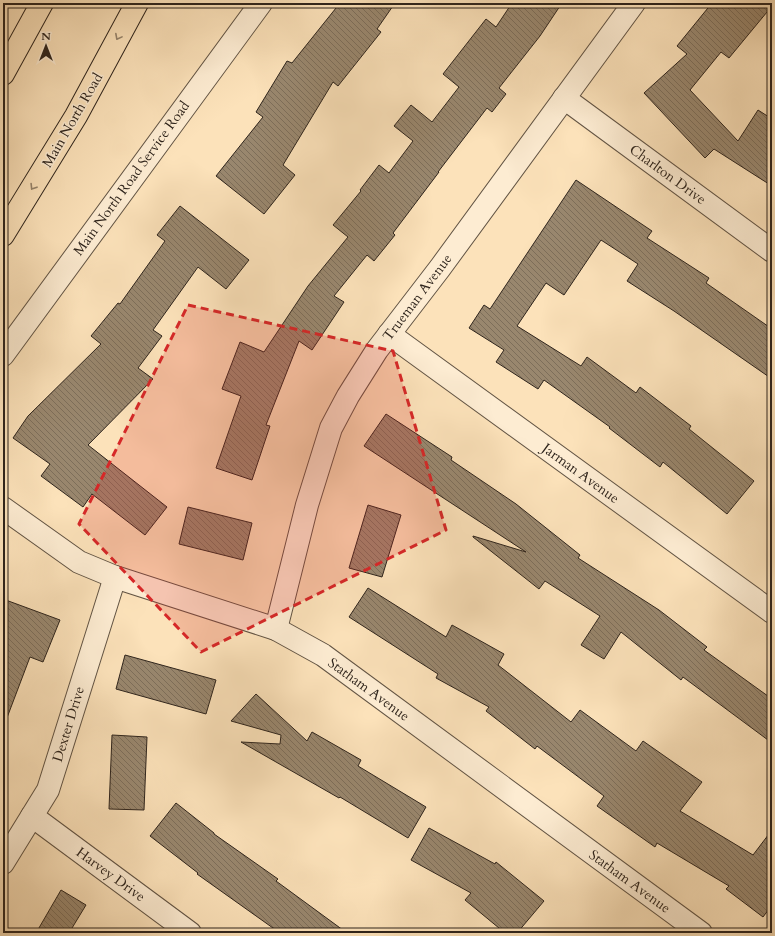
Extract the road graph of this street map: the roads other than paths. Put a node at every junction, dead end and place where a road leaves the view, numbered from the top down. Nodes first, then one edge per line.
1 (42, 3) edge
2 (137, 3) edge
3 (261, 3) edge
4 (634, 3) edge
5 (3, 74) edge
6 (564, 98) junction
7 (3, 235) edge
8 (772, 251) edge
9 (389, 334) junction
10 (3, 355) edge
11 (3, 508) edge
12 (115, 577) junction
13 (772, 612) edge
14 (276, 629) junction
15 (32, 816) junction
16 (3, 863) edge
17 (190, 933) edge
18 (701, 933) edge

1 - 5 highway
2 -> 7 highway, Main North Road
3 - 10 street, Main North Road Service Road
4 - 6 street, Trueman Avenue
6 - 8 street, Charlton Drive
6 - 9 street, Trueman Avenue
9 - 13 street, Jarman Avenue
9 - 14 street, Trueman Avenue
11 - 12 street, Statham Avenue
12 - 14 street, Statham Avenue
12 - 15 street, Dexter Drive
14 - 18 street, Statham Avenue
15 - 16 street, Dexter Drive
15 - 17 street, Harvey Drive

